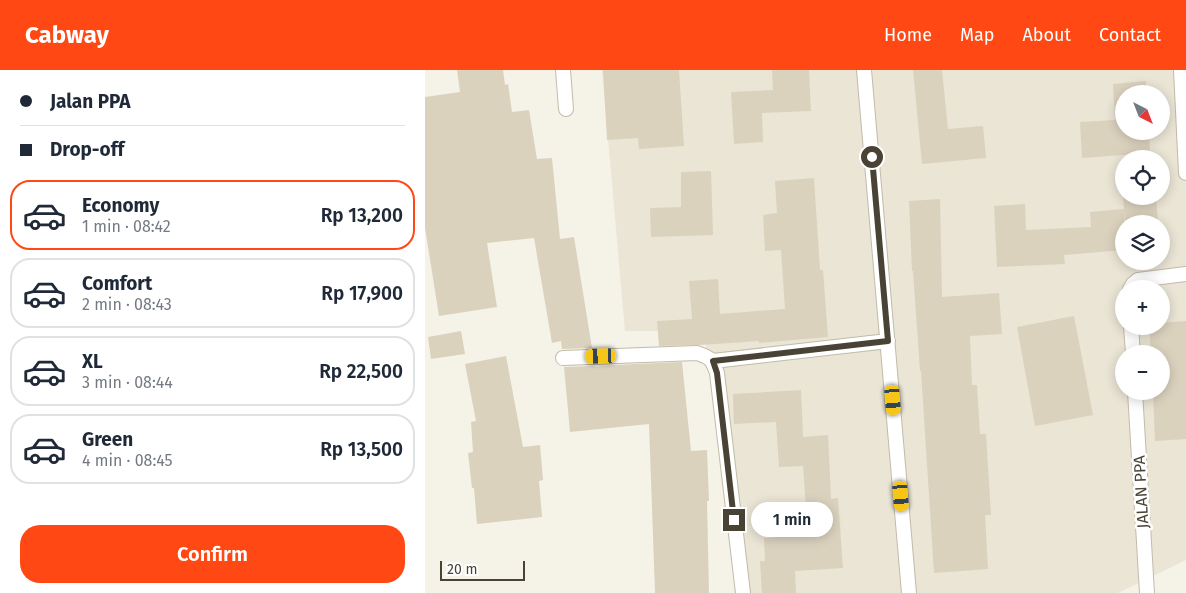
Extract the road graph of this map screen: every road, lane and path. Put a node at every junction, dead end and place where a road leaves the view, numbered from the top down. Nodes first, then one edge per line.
1 (563, 70) edge
2 (864, 70) edge
3 (1181, 70) edge
4 (566, 109) dead end
5 (1186, 173) edge
6 (1186, 274) edge
7 (1138, 280) edge
8 (888, 341) junction
9 (563, 358) dead end
10 (713, 361) junction
11 (1136, 400) edge
12 (743, 593) edge
13 (909, 593) edge
14 (1147, 593) edge

1 - 4 lane
2 - 8 lane
3 - 5 lane
6 - 7 lane
8 - 10 lane
8 - 13 lane
9 - 10 lane
10 - 12 lane
11 - 14 lane, JALAN PPA

